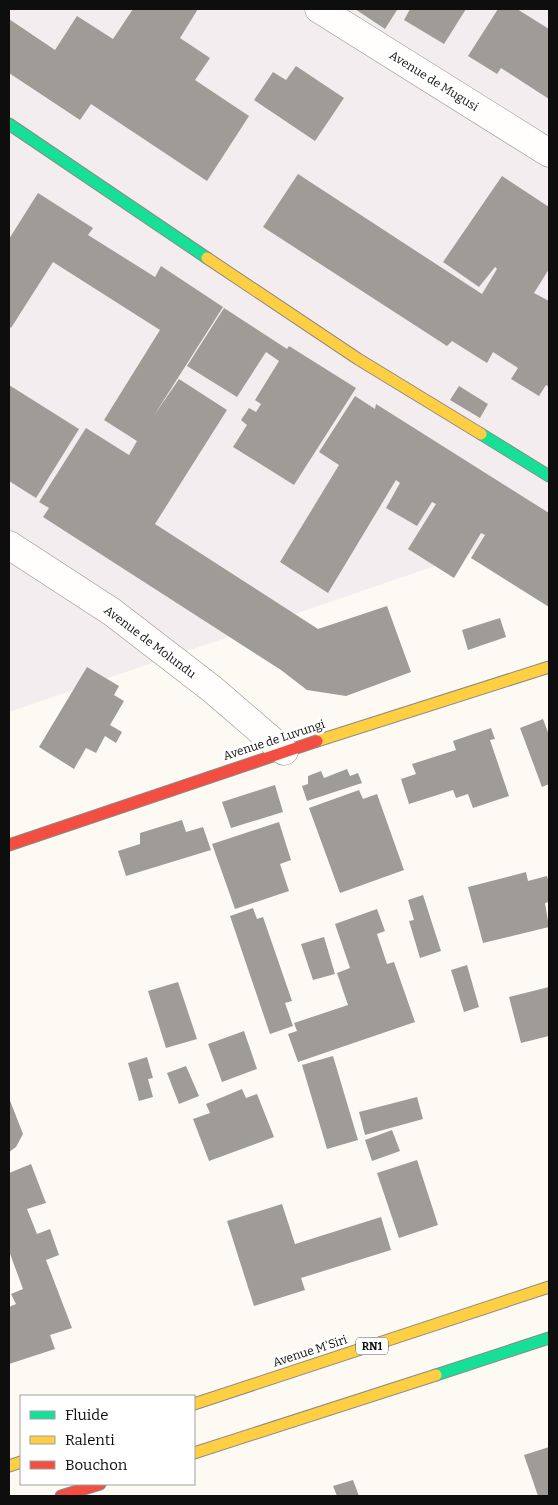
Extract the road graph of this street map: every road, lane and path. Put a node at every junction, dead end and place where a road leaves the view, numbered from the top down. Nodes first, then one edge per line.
1 (319, 9) edge
2 (9, 124) edge
3 (549, 153) edge
4 (549, 476) edge
5 (9, 546) edge
6 (549, 667) edge
7 (284, 751) junction
8 (9, 845) edge
9 (549, 1287) edge
10 (549, 1338) edge
11 (195, 1404) edge
12 (195, 1453) edge
13 (97, 1485) edge
14 (61, 1496) edge

1 - 3 street, Avenue de Mugusi
2 - 4 main road
5 - 7 street, Avenue de Molundu
6 - 7 main road, Avenue de Luvungi
7 - 8 main road, Avenue de Luvungi
9 - 11 main road, Avenue M'Siri / RN1
10 - 12 main road
13 - 14 main road

